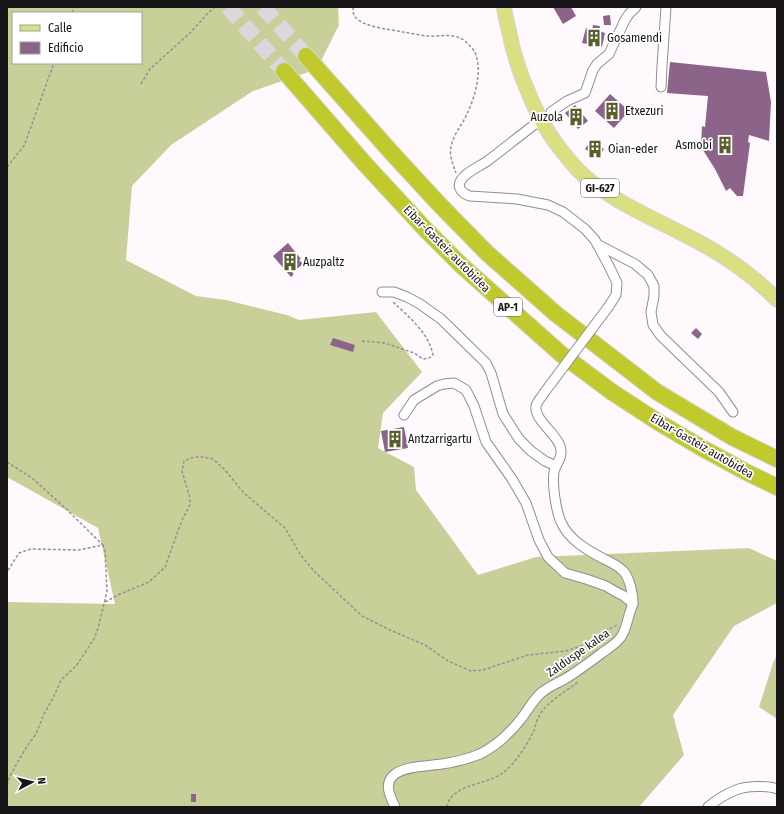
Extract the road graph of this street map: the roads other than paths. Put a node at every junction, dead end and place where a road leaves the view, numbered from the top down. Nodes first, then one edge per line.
1 (504, 7) edge
2 (636, 7) edge
3 (666, 7) edge
4 (627, 11) edge
5 (306, 56) tunnel mouth
6 (284, 71) tunnel mouth
7 (661, 87) dead end
8 (552, 112) dead end
9 (534, 125) dead end
10 (597, 244) junction
11 (382, 292) road end
12 (777, 300) edge
13 (734, 412) dead end
14 (404, 416) dead end
15 (777, 459) edge
16 (556, 466) junction
17 (746, 472) junction
18 (777, 487) edge
19 (777, 497) edge
20 (633, 604) junction
21 (777, 789) edge
22 (395, 807) edge
23 (708, 807) edge

1 - 12 main road, GI-627
2 - 4 street
3 - 7 street
4 - 8 street
5 - 15 highway, Eibar-Gasteiz autobidea / AP-1
6 - 17 highway, Eibar-Gasteiz autobidea / AP-1
9 - 10 street
10 - 13 street
10 - 16 street, Zalduspe kalea, bridge
11 - 16 street
14 - 20 street
16 - 20 street, Zalduspe kalea
17 - 18 highway, Eibar-Gasteiz autobidea / AP-1
17 - 19 highway
20 - 22 street, Zalduspe kalea
21 - 23 street

